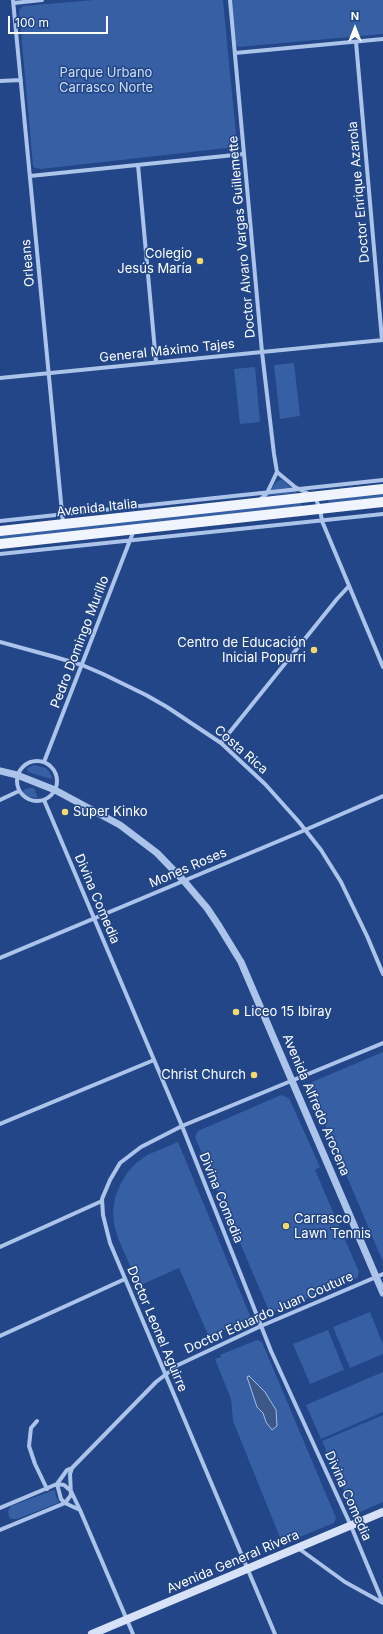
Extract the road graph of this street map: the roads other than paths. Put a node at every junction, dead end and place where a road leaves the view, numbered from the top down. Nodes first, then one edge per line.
1 (42, 0) edge
2 (230, 0) edge
3 (13, 1) edge
4 (383, 39) edge
5 (356, 42) junction
6 (235, 52) junction
7 (21, 80) junction
8 (0, 81) edge
9 (244, 154) junction
10 (138, 165) junction
11 (30, 176) junction
12 (383, 340) edge
13 (262, 352) junction
14 (156, 362) junction
15 (49, 373) junction
16 (0, 378) edge
17 (277, 472) junction
18 (383, 480) edge
19 (299, 489) junction
20 (383, 489) edge
21 (267, 493) junction
22 (315, 497) junction
23 (383, 502) edge
24 (256, 504) junction
25 (197, 505) junction
26 (320, 509) junction
27 (383, 514) edge
28 (62, 519) junction
29 (0, 521) edge
30 (322, 521) junction
31 (191, 524) junction
32 (134, 530) junction
33 (0, 531) edge
34 (192, 535) junction
35 (130, 541) junction
36 (0, 544) edge
37 (0, 554) edge
38 (349, 586) junction
39 (0, 642) edge
40 (82, 665) junction
41 (383, 667) edge
42 (221, 743) junction
43 (44, 762) junction
44 (0, 771) edge
45 (17, 776) junction
46 (55, 790) junction
47 (19, 791) junction
48 (383, 796) edge
49 (0, 800) edge
50 (44, 800) junction
51 (305, 830) junction
52 (184, 881) junction
53 (94, 919) junction
54 (0, 958) edge
55 (383, 974) edge
56 (383, 1043) edge
57 (154, 1060) junction
58 (292, 1080) junction
59 (0, 1124) edge
60 (182, 1126) junction
61 (102, 1201) junction
62 (0, 1247) edge
63 (380, 1275) edge
64 (125, 1279) junction
65 (383, 1293) edge
66 (262, 1326) junction
67 (0, 1336) edge
68 (166, 1374) junction
69 (37, 1421) dead end
70 (72, 1468) junction
71 (57, 1484) junction
72 (47, 1489) junction
73 (71, 1491) junction
74 (65, 1503) junction
75 (0, 1508) edge
76 (80, 1510) junction
77 (383, 1512) edge
78 (351, 1526) junction
79 (0, 1529) edge
80 (298, 1548) junction
81 (247, 1568) junction
82 (383, 1603) edge
83 (127, 1620) junction
84 (92, 1634) edge
85 (132, 1634) edge
86 (275, 1634) edge

1 - 3 street
2 - 6 street, Doctor Alvaro Vargas Guillemette
3 - 7 street, Orleans
4 - 5 street
5 - 6 street
5 - 12 street, Doctor Enrique Azarola
6 - 9 street, Doctor Alvaro Vargas Guillemette
7 - 8 street
7 - 11 street, Orleans
9 - 10 street
9 - 13 street, Doctor Alvaro Vargas Guillemette
10 - 11 street
10 - 14 street
11 - 15 street, Orleans
12 - 13 street, General Máximo Tajes
13 - 14 street, General Máximo Tajes
13 - 17 street, Doctor Alvaro Vargas Guillemette
14 - 15 street, General Máximo Tajes
15 - 16 street, General Máximo Tajes
15 - 28 street, Orleans
17 - 19 street
17 - 21 street
18 - 19 street, Avenida Italia
19 - 21 street, Avenida Italia
19 - 22 street
20 - 22 main road, Avenida Italia
21 - 24 street
21 - 25 street, Avenida Italia
22 - 24 main road, Avenida Italia
22 - 26 street
23 - 26 main road, Avenida Italia
24 - 25 main road, Avenida Italia
25 - 28 main road, Avenida Italia
26 - 30 street
26 - 31 main road, Avenida Italia
27 - 30 street
28 - 29 street, Avenida Italia
28 - 33 main road, Avenida Italia
30 - 34 street
30 - 38 street
31 - 32 main road, Avenida Italia
31 - 34 street
32 - 35 street, Pedro Domingo Murillo
32 - 36 main road, Avenida Italia
34 - 35 street
35 - 37 street
35 - 40 street, Pedro Domingo Murillo
38 - 41 street
38 - 42 street
39 - 40 street, Costa Rica
40 - 42 street, Costa Rica
40 - 43 street, Pedro Domingo Murillo
42 - 51 street, Costa Rica
43 - 45 street
43 - 46 street
44 - 45 street, Avenida Alfredo Arocena
45 - 46 street, Avenida Alfredo Arocena
45 - 47 street
46 - 50 street
46 - 52 street, Avenida Alfredo Arocena
47 - 49 street
47 - 50 street
48 - 51 street, Mones Roses
50 - 53 street, Divina Comedia
51 - 52 street, Mones Roses
51 - 55 street, Costa Rica
52 - 53 street, Mones Roses
52 - 58 street, Avenida Alfredo Arocena
53 - 54 street, Mones Roses
53 - 57 street, Divina Comedia
56 - 58 street, Doctor Leonel Aguirre
57 - 59 street
57 - 60 street, Divina Comedia
58 - 60 street, Doctor Leonel Aguirre
58 - 63 street, Avenida Alfredo Arocena
60 - 61 street, Doctor Leonel Aguirre
60 - 66 street, Divina Comedia
61 - 62 street
61 - 64 street, Doctor Leonel Aguirre
63 - 65 street, Avenida Alfredo Arocena
63 - 66 street, Doctor Eduardo Juan Couture
64 - 67 street
64 - 68 street, Doctor Leonel Aguirre
66 - 68 street, Doctor Eduardo Juan Couture
66 - 78 street, Divina Comedia
68 - 70 street, Doctor Eduardo Juan Couture
68 - 81 street, Doctor Leonel Aguirre
69 - 72 street
70 - 71 street, Doctor Eduardo Juan Couture
70 - 73 street
71 - 72 street
71 - 73 street
71 - 74 street
72 - 75 street
73 - 74 street
73 - 76 street
74 - 76 street
74 - 79 street
76 - 83 street
77 - 78 main road, Avenida General Rivera
78 - 80 main road, Avenida General Rivera
78 - 82 street, Divina Comedia
80 - 81 main road, Avenida General Rivera
80 - 82 street
81 - 83 main road, Avenida General Rivera
81 - 86 street, Doctor Leonel Aguirre
83 - 84 main road, Avenida General Rivera
83 - 85 street

